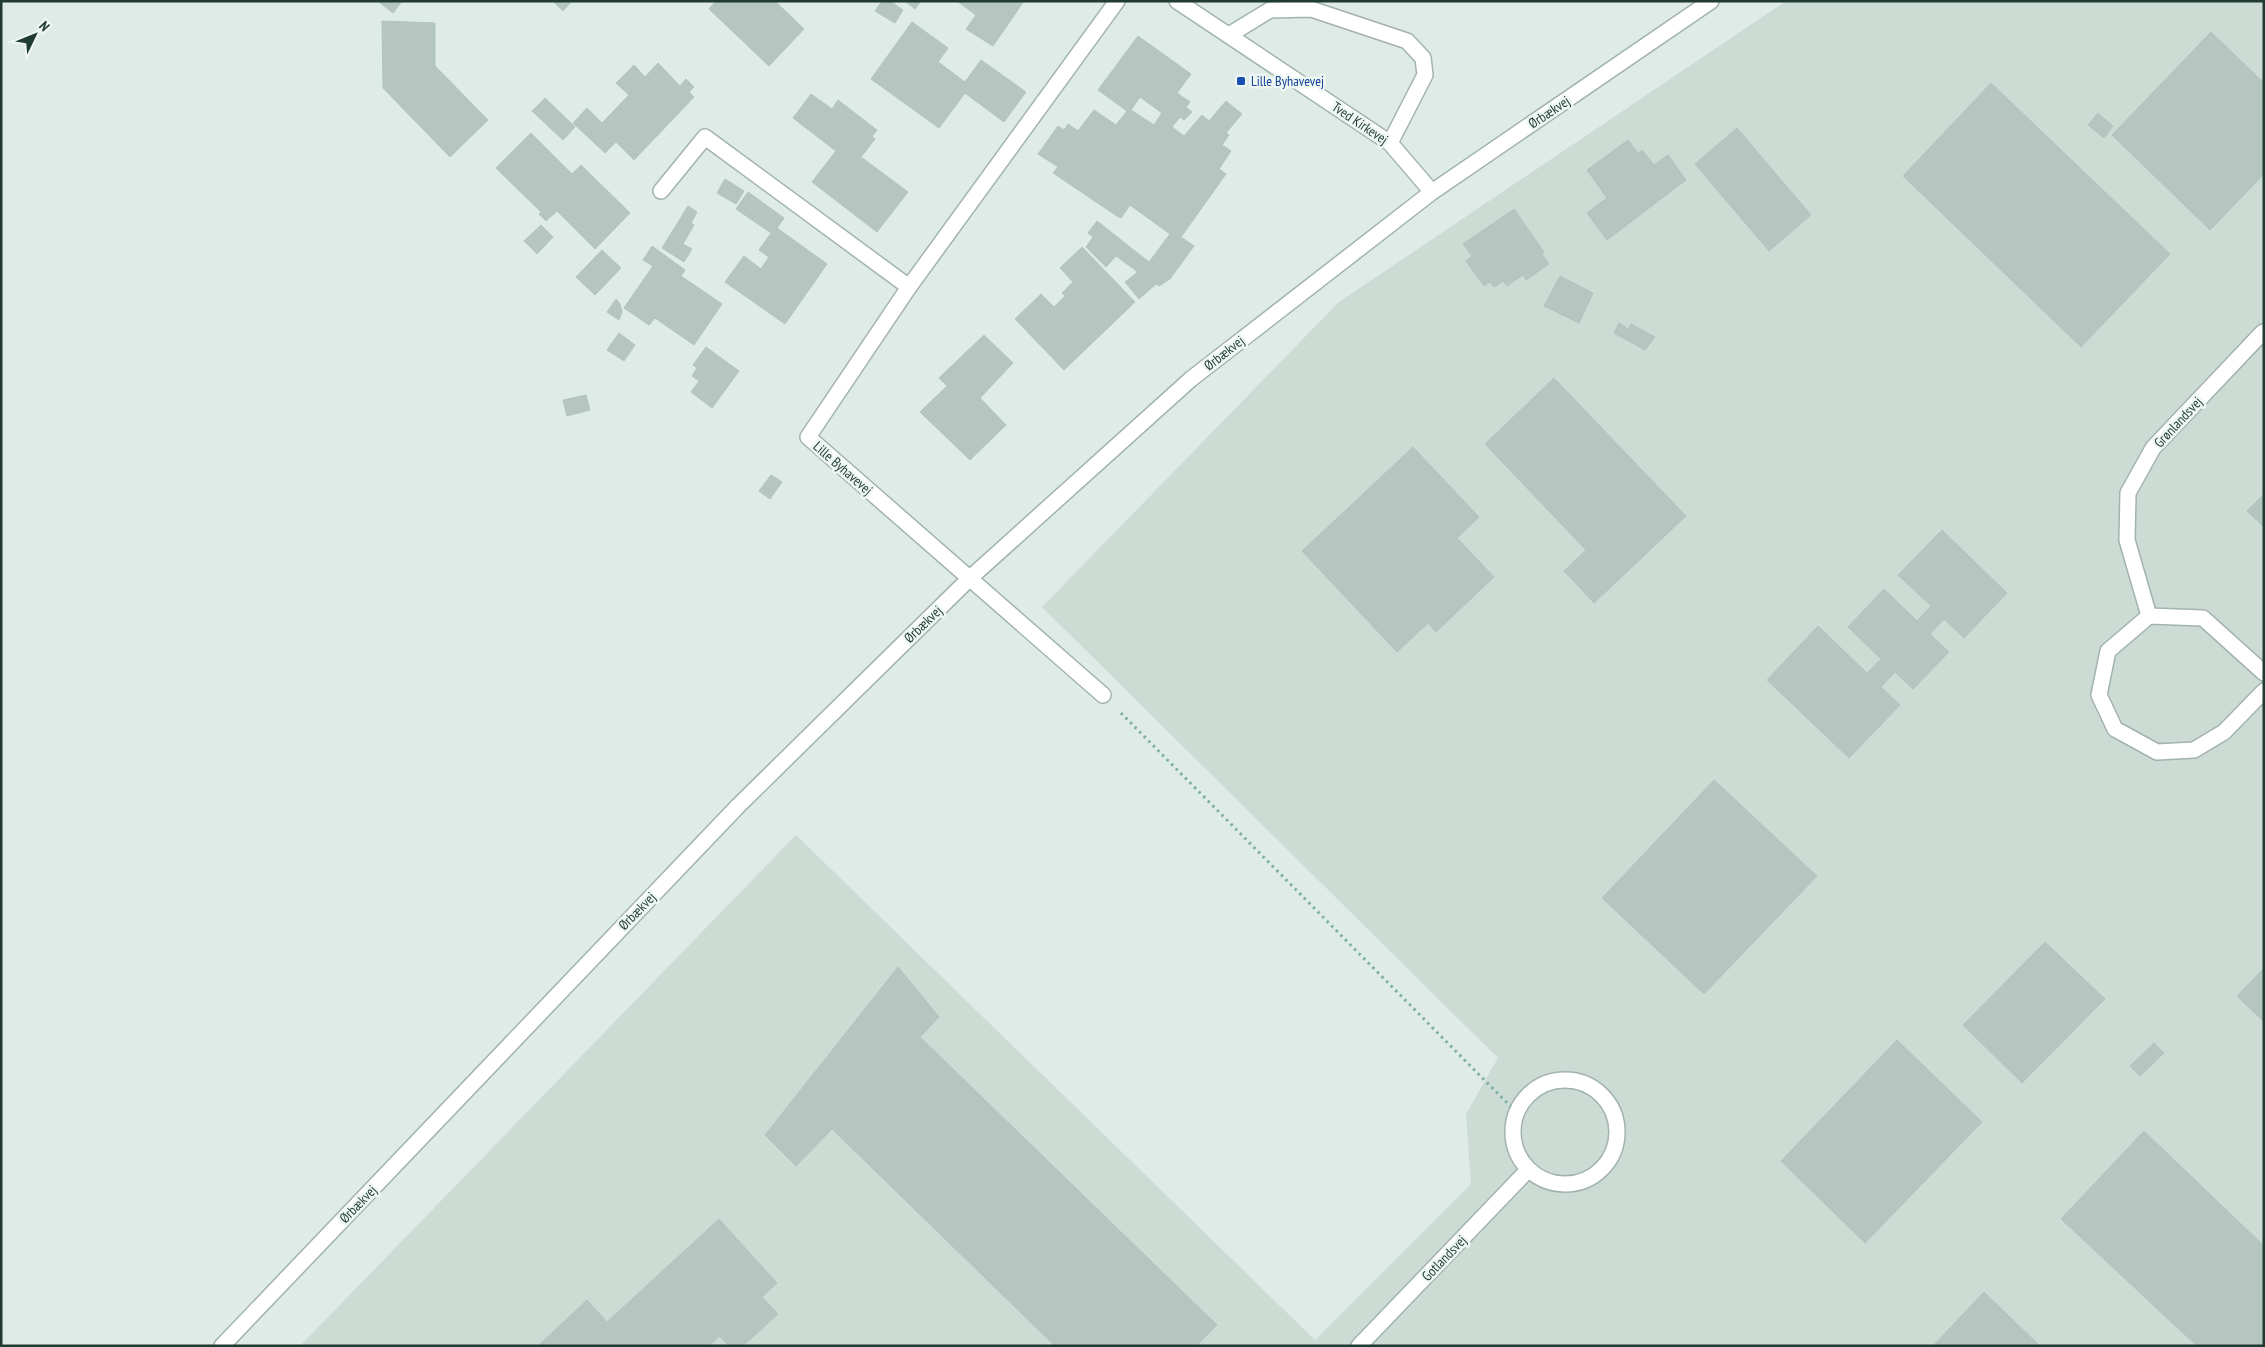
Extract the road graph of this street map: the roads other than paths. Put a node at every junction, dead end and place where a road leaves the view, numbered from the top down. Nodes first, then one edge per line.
1 (1117, 1) edge
2 (1177, 1) edge
3 (1711, 1) edge
4 (1229, 35) junction
5 (1390, 143) junction
6 (661, 190) dead end
7 (1432, 192) junction
8 (909, 287) junction
9 (2263, 332) edge
10 (970, 578) junction
11 (2149, 616) junction
12 (2264, 673) edge
13 (2264, 691) edge
14 (1103, 695) road end
15 (1528, 1170) junction
16 (222, 1346) edge
17 (1359, 1346) edge

1 - 8 street, Lille Byhavevej
2 - 4 street, Tved Kirkevej
3 - 7 street, Ørbækvej
4 - 5 street, Tved Kirkevej
4 - 5 street
5 - 7 street, Tved Kirkevej
6 - 8 street
7 - 10 street, Ørbækvej
8 - 10 street, Lille Byhavevej
9 - 11 street, Grønlandsvej
10 - 14 street
10 - 16 street, Ørbækvej
11 - 12 street
11 - 13 street
15 - 15 street
15 - 17 street, Gotlandsvej

